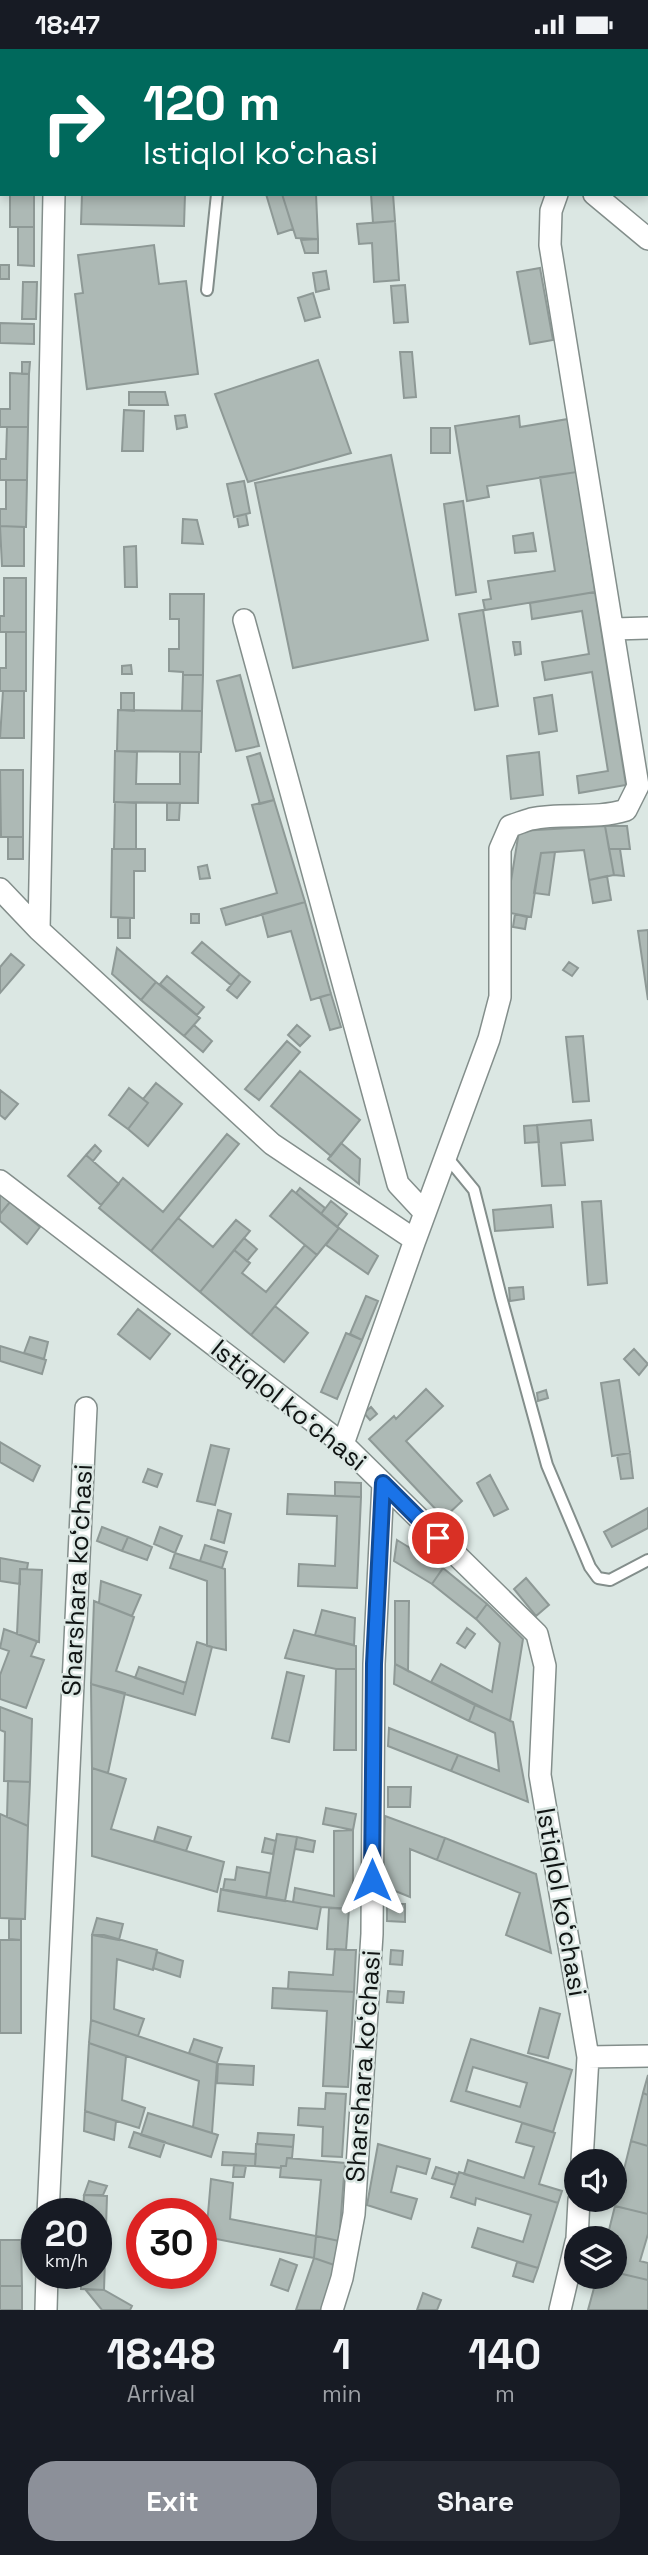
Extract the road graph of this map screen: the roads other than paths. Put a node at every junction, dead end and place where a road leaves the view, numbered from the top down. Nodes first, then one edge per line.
1 (54, 196) edge
2 (217, 196) edge
3 (556, 196) edge
4 (596, 196) edge
5 (648, 239) edge
6 (207, 290) dead end
7 (244, 620) dead end
8 (648, 628) edge
9 (614, 629) junction
10 (0, 889) edge
11 (39, 930) junction
12 (446, 1156) junction
13 (0, 1181) edge
14 (425, 1213) junction
15 (415, 1240) junction
16 (86, 1408) dead end
17 (343, 1444) junction
18 (383, 1483) junction
19 (648, 1560) edge
20 (648, 2056) edge
21 (588, 2057) junction
22 (583, 2149) edge
23 (49, 2198) edge
24 (47, 2289) edge
25 (565, 2289) edge
26 (46, 2310) edge
27 (332, 2310) edge
28 (560, 2310) edge

1 - 11 street
2 - 6 lane
3 - 9 street
4 - 5 street
7 - 14 street
8 - 9 street
9 - 12 street
10 - 11 street
11 - 15 street
12 - 14 street
12 - 19 lane
13 - 17 street, Istiqlol koʻchasi
14 - 15 street
15 - 17 street
16 - 23 street, Sharshara koʻchasi
17 - 18 street, Istiqlol koʻchasi
18 - 21 street, Istiqlol koʻchasi
18 - 27 street, Sharshara koʻchasi
20 - 21 street
21 - 22 street, Istiqlol koʻchasi
24 - 26 street
25 - 28 street

